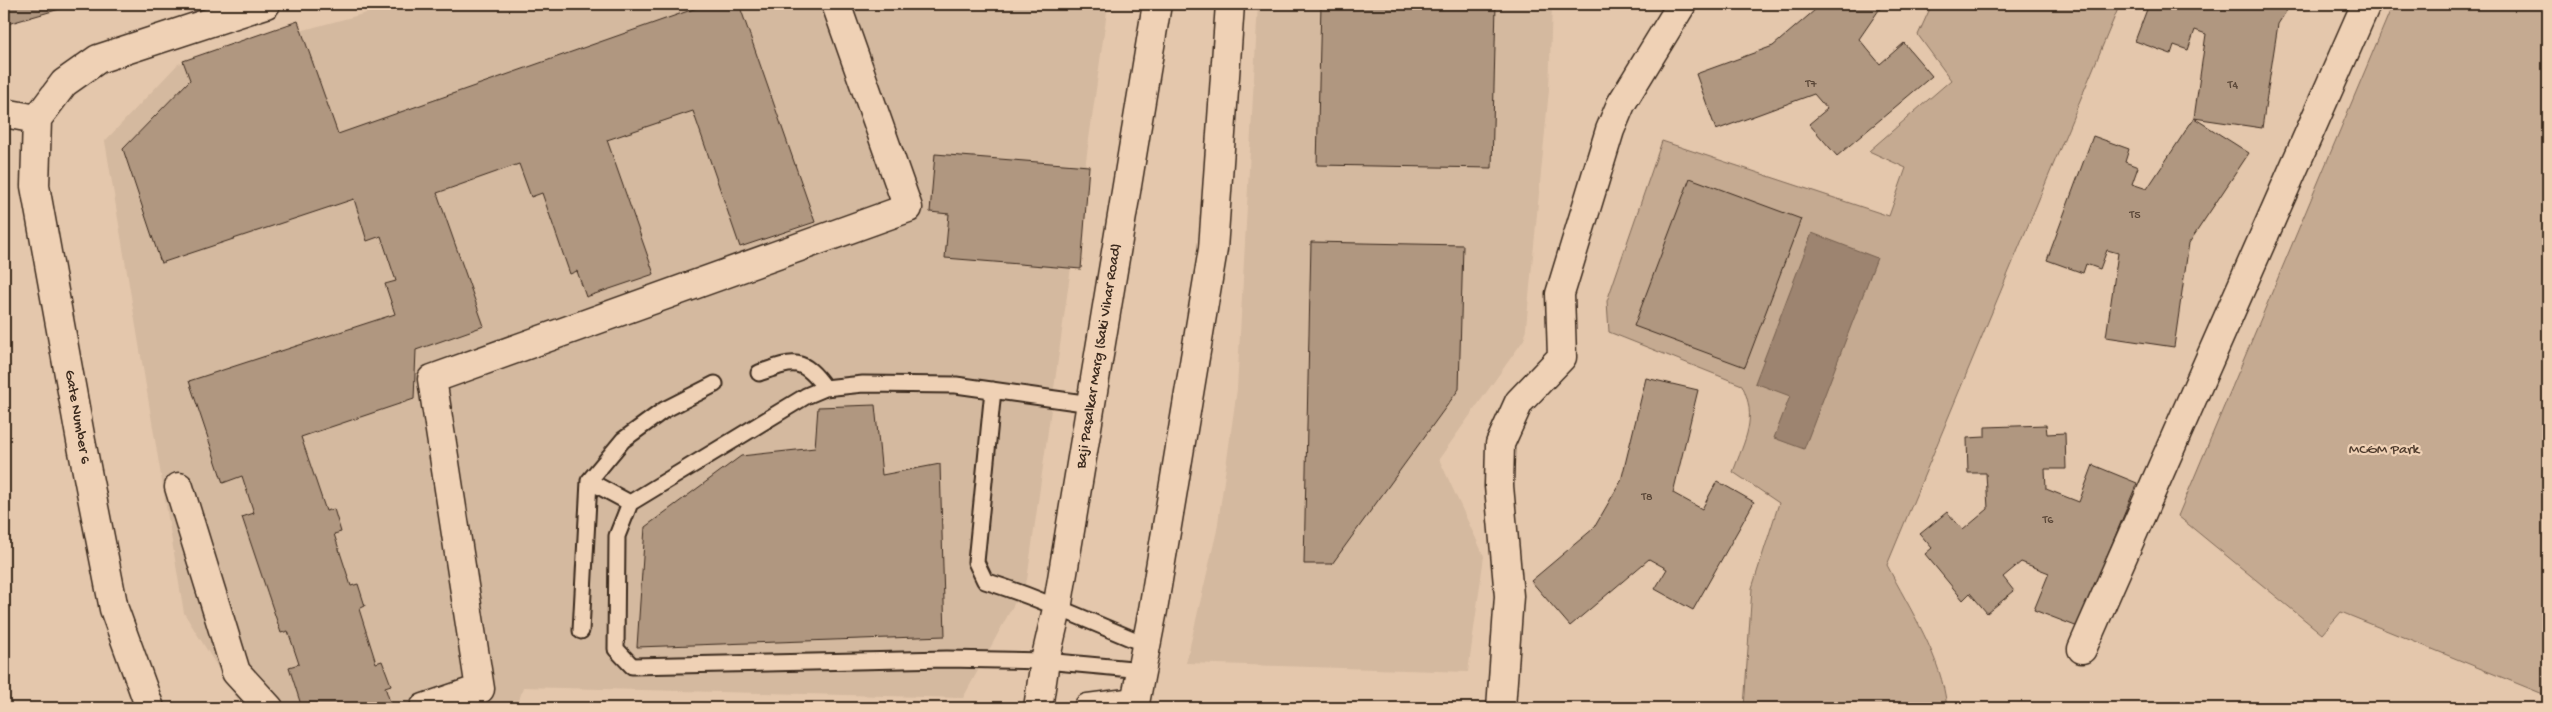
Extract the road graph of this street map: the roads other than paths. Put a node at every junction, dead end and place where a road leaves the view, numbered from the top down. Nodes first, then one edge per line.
1 (266, 4) edge
2 (836, 4) edge
3 (1157, 4) edge
4 (1230, 4) edge
5 (1682, 4) edge
6 (2366, 4) edge
7 (4, 113) edge
8 (37, 119) junction
9 (759, 372) dead end
10 (715, 384) dead end
11 (825, 388) junction
12 (993, 390) junction
13 (1091, 404) junction
14 (589, 480) junction
15 (179, 487) dead end
16 (630, 503) junction
17 (1056, 609) junction
18 (581, 631) dead end
19 (2082, 649) dead end
20 (1145, 658) junction
21 (1045, 660) junction
22 (1135, 705) edge
23 (150, 708) edge
24 (269, 708) edge
25 (424, 708) edge
26 (1038, 708) edge
27 (1088, 708) edge
28 (1501, 708) edge

1 - 8 street
2 - 25 street
3 - 13 street, Baji Pasalkar Marg (Saki Vihar Road)
4 - 20 street
5 - 28 street
6 - 19 street
7 - 8 street
8 - 23 street, Gate Number 6
9 - 11 lane
10 - 14 lane
11 - 12 lane
11 - 16 lane
12 - 13 lane
12 - 17 lane
13 - 17 street, Baji Pasalkar Marg (Saki Vihar Road)
14 - 16 lane
14 - 18 lane
15 - 24 street
16 - 21 lane
17 - 20 lane
17 - 21 street, Baji Pasalkar Marg (Saki Vihar Road)
20 - 21 lane
20 - 22 street
21 - 26 street, Baji Pasalkar Marg (Saki Vihar Road)
22 - 27 street

